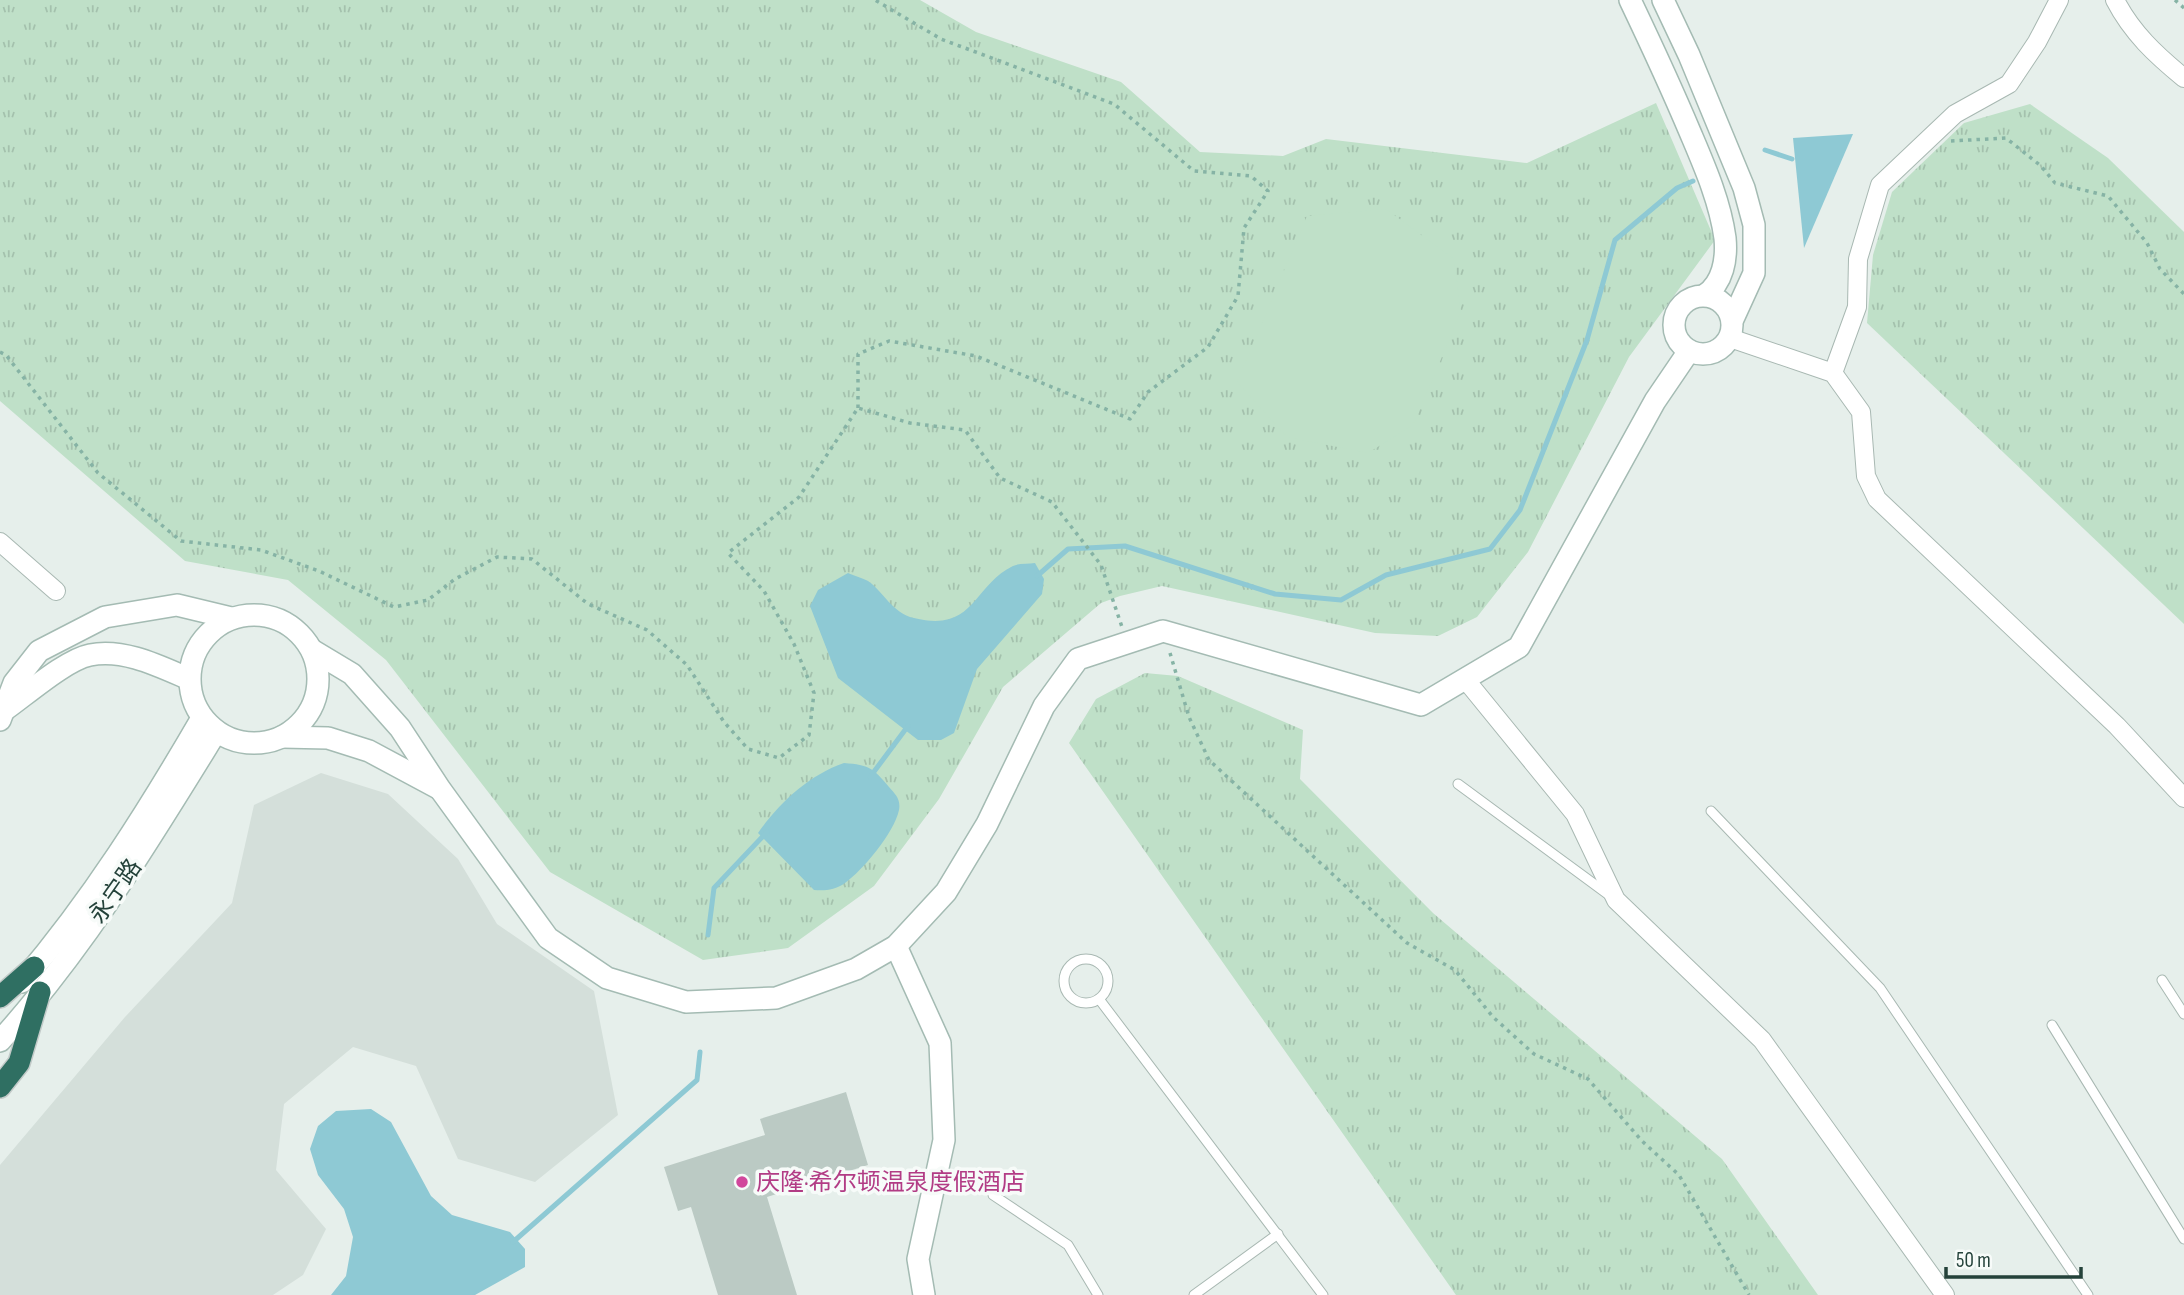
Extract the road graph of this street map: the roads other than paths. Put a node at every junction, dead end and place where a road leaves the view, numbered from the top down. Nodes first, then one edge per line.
1 (1630, 0) edge
2 (1663, 0) edge
3 (2059, 0) edge
4 (2115, 0) edge
5 (2184, 78) edge
6 (1705, 295) junction
7 (1731, 328) junction
8 (1689, 351) junction
9 (1833, 373) junction
10 (0, 542) edge
11 (56, 591) dead end
12 (231, 618) junction
13 (312, 650) junction
14 (189, 679) junction
15 (1465, 679) junction
16 (1, 714) edge
17 (209, 725) junction
18 (282, 737) junction
19 (1458, 784) dead end
20 (440, 789) junction
21 (2184, 798) edge
22 (1711, 811) dead end
23 (1616, 900) junction
24 (896, 946) junction
25 (34, 967) junction
26 (2162, 980) dead end
27 (40, 992) junction
28 (0, 997) edge
29 (1099, 999) junction
30 (0, 1007) edge
31 (2184, 1014) edge
32 (2052, 1026) dead end
33 (0, 1041) edge
34 (0, 1087) edge
35 (993, 1195) dead end
36 (1278, 1234) junction
37 (2184, 1239) edge
38 (924, 1295) edge
39 (1098, 1295) edge
40 (1194, 1295) edge
41 (1323, 1295) edge
42 (1945, 1295) edge
43 (2088, 1295) edge

1 - 6 street
2 - 7 street
3 - 9 street
4 - 5 street
6 - 7 street
6 - 8 street
7 - 8 street
7 - 9 street
8 - 15 street
9 - 21 street
10 - 11 street
12 - 13 street
12 - 14 street
12 - 16 street
13 - 18 street
13 - 20 street
14 - 16 street
14 - 17 street
15 - 23 street
15 - 24 street
17 - 18 street
17 - 25 street, 永宁路
17 - 27 street, 永宁路
18 - 20 street
19 - 23 lane
20 - 24 street
22 - 43 lane
23 - 42 street
24 - 38 street
25 - 28 highway
25 - 30 street, 永宁路
26 - 31 lane
27 - 33 street, 永宁路
27 - 34 highway
29 - 29 lane
29 - 36 lane
32 - 37 lane
35 - 39 lane
36 - 40 lane
36 - 41 lane

